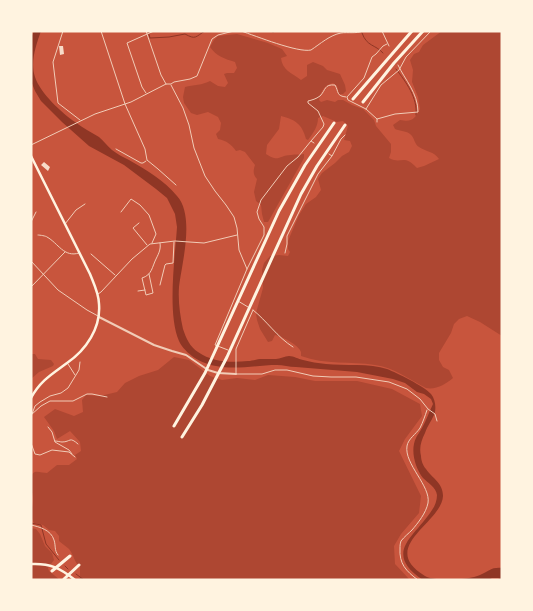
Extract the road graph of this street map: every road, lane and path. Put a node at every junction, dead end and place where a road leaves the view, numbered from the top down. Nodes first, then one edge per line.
1 (63, 31) edge
2 (101, 31) edge
3 (154, 31) edge
4 (234, 31) edge
5 (241, 31) edge
6 (362, 31) edge
7 (382, 31) edge
8 (412, 31) edge
9 (423, 31) edge
10 (431, 31) edge
11 (148, 33) edge
12 (398, 65) dead end
13 (398, 70) junction
14 (166, 84) junction
15 (171, 84) junction
16 (147, 94) junction
17 (347, 97) junction
18 (353, 99) dead end
19 (362, 102) dead end
20 (124, 104) junction
21 (366, 109) junction
22 (377, 119) junction
23 (80, 122) junction
24 (376, 122) dead end
25 (334, 123) dead end
26 (345, 125) dead end
27 (345, 135) dead end
28 (311, 141) junction
29 (314, 143) dead end
30 (31, 145) edge
31 (116, 149) dead end
32 (328, 154) dead end
33 (31, 156) edge
34 (332, 156) junction
35 (147, 160) junction
36 (176, 186) dead end
37 (86, 204) dead end
38 (36, 212) dead end
39 (120, 212) dead end
40 (31, 222) edge
41 (139, 223) dead end
42 (65, 224) junction
43 (38, 235) dead end
44 (238, 235) junction
45 (175, 242) junction
46 (160, 243) junction
47 (152, 244) junction
48 (147, 246) junction
49 (65, 252) junction
50 (80, 252) junction
51 (285, 253) dead end
52 (91, 254) dead end
53 (31, 261) edge
54 (247, 269) junction
55 (43, 274) junction
56 (149, 274) junction
57 (116, 276) junction
58 (160, 285) dead end
59 (31, 287) edge
60 (145, 290) junction
61 (138, 291) dead end
62 (98, 294) junction
63 (234, 300) junction
64 (254, 310) junction
65 (99, 316) junction
66 (293, 347) dead end
67 (236, 351) junction
68 (80, 362) dead end
69 (68, 363) junction
70 (236, 374) junction
71 (75, 375) junction
72 (107, 397) dead end
73 (31, 398) edge
74 (428, 409) junction
75 (31, 415) edge
76 (437, 421) dead end
77 (174, 426) dead end
78 (48, 427) dead end
79 (182, 437) dead end
80 (55, 441) junction
81 (31, 443) edge
82 (78, 444) dead end
83 (72, 454) junction
84 (75, 457) dead end
85 (31, 525) edge
86 (58, 556) dead end
87 (70, 556) dead end
88 (31, 564) edge
89 (79, 565) dead end
90 (52, 571) dead end
91 (64, 579) edge
92 (75, 580) edge
93 (418, 580) edge

1 - 23 street
2 - 20 street
3 - 11 street
4 - 15 street
5 - 6 street
7 - 17 street
8 - 18 highway
9 - 19 highway
10 - 13 street
11 - 14 street
11 - 16 street
12 - 13 street
13 - 21 street
13 - 22 street
14 - 15 street
14 - 16 street
15 - 44 street
16 - 20 street
17 - 21 street
17 - 28 street
20 - 23 street
20 - 35 street
21 - 22 street
22 - 24 street
23 - 30 street
25 - 77 highway
26 - 79 highway
27 - 34 street
28 - 29 street
28 - 54 street
31 - 35 street
32 - 34 street
33 - 42 main road
34 - 51 street
35 - 36 street
37 - 42 street
38 - 40 street
39 - 47 street
41 - 48 street
42 - 50 main road
43 - 49 street
44 - 45 street
44 - 54 street
45 - 46 street
45 - 58 street
46 - 47 street
46 - 56 street
47 - 48 street
48 - 57 street
49 - 50 street
49 - 55 street
50 - 62 main road
52 - 57 street
53 - 55 street
54 - 63 street
55 - 59 street
55 - 65 street
56 - 60 street
56 - 60 street
57 - 62 street
60 - 61 street
62 - 65 main road
63 - 64 street
63 - 67 street
64 - 66 street
64 - 67 street
65 - 69 main road
65 - 70 street
67 - 70 street
68 - 71 street
69 - 71 street
69 - 73 main road
70 - 74 street
71 - 75 street
72 - 75 street
74 - 76 street
74 - 93 street
78 - 80 street
80 - 82 street
80 - 83 street
81 - 83 street
83 - 84 street
85 - 86 street
87 - 90 highway
88 - 92 main road
89 - 91 highway

